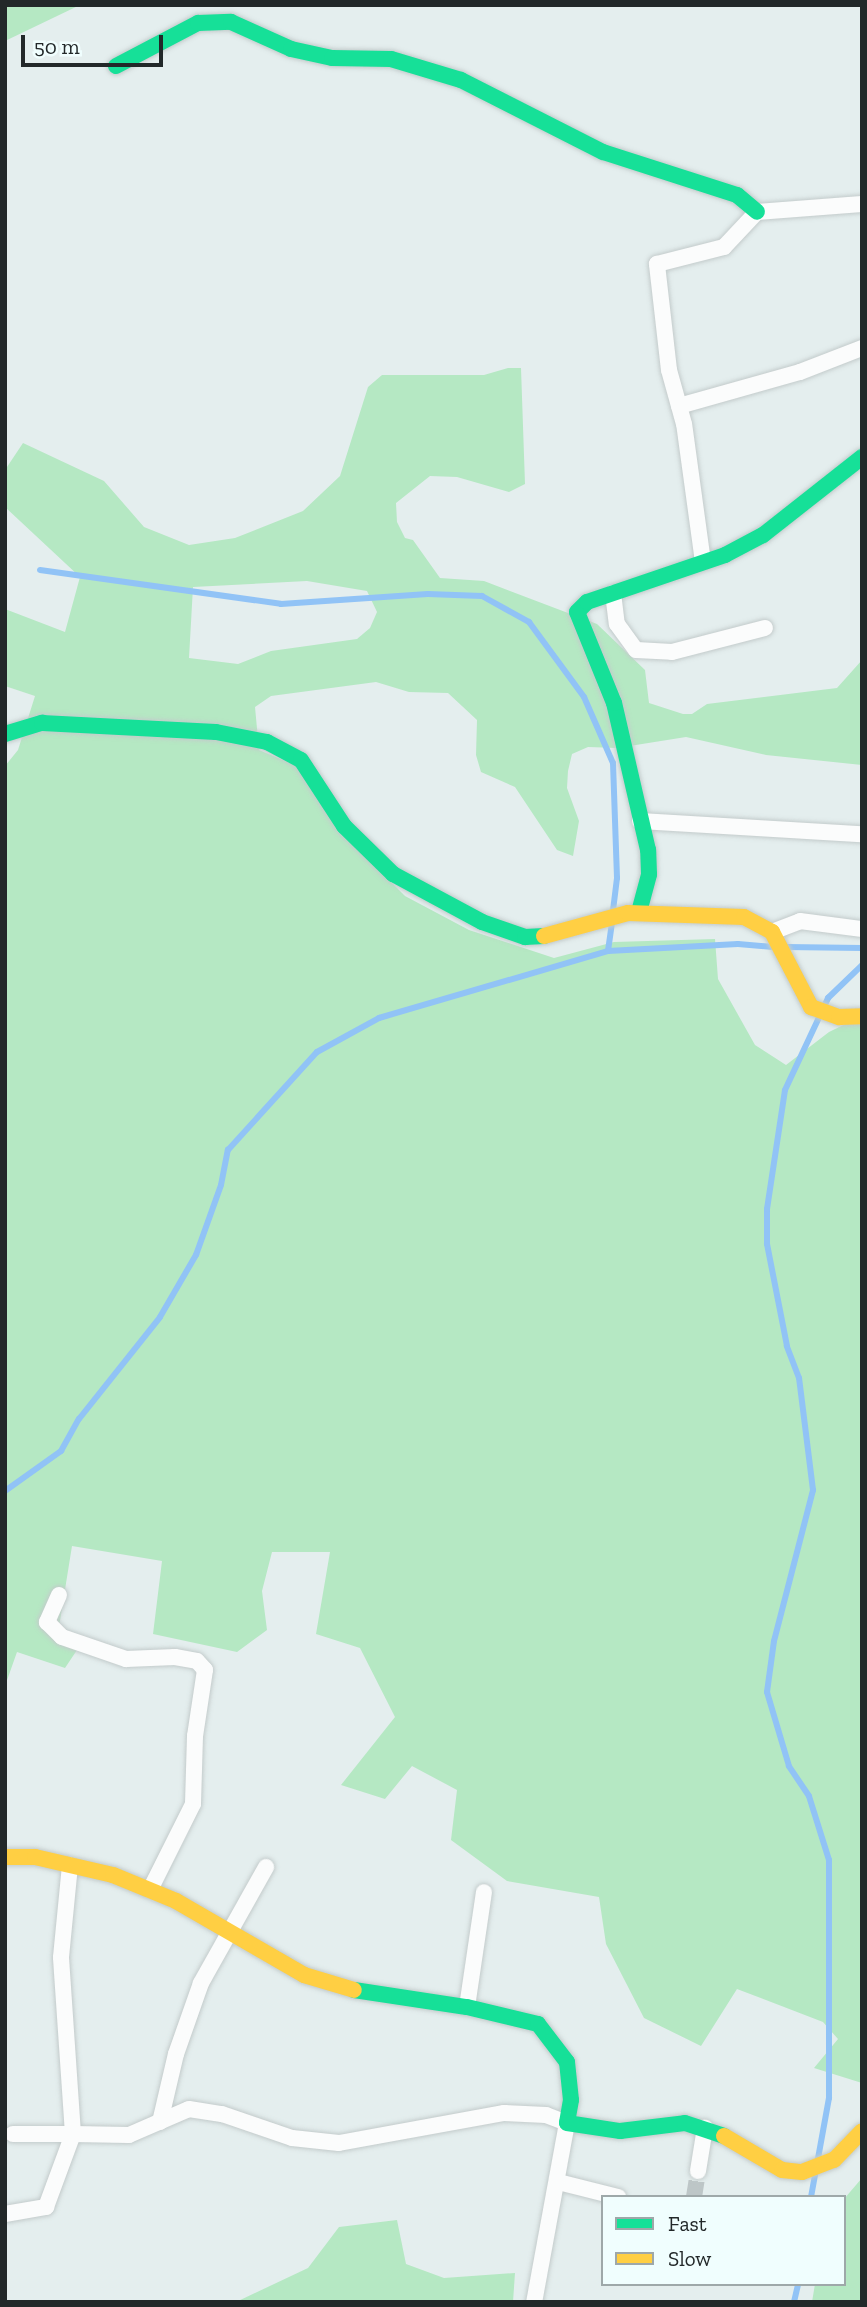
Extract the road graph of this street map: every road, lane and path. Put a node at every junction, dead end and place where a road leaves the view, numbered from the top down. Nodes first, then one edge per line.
1 (117, 66) dead end
2 (862, 204) edge
3 (757, 212) junction
4 (862, 348) edge
5 (679, 405) junction
6 (862, 457) edge
7 (704, 562) junction
8 (613, 593) junction
9 (765, 628) dead end
10 (5, 734) edge
11 (640, 821) junction
12 (862, 834) edge
13 (633, 912) junction
14 (862, 929) edge
15 (772, 932) junction
16 (862, 1016) edge
17 (59, 1595) dead end
18 (5, 1857) edge
19 (70, 1865) junction
20 (266, 1867) dead end
21 (150, 1890) junction
22 (484, 1892) dead end
23 (230, 1936) junction
24 (467, 2007) junction
25 (160, 2122) junction
26 (567, 2123) junction
27 (705, 2128) junction
28 (862, 2131) edge
29 (13, 2134) dead end
30 (73, 2134) junction
31 (698, 2171) tunnel mouth
32 (558, 2182) junction
33 (610, 2195) edge
34 (5, 2214) edge
35 (534, 2302) edge

1 - 3 street
2 - 3 street
3 - 5 street
4 - 5 street
5 - 7 street
6 - 7 street
7 - 8 street
8 - 9 street
8 - 11 street
10 - 13 street
11 - 12 street
11 - 13 street
13 - 15 street
14 - 15 street
15 - 16 street
17 - 21 street
18 - 19 street
19 - 21 street
19 - 30 street
20 - 23 street
21 - 23 street
22 - 24 street
23 - 24 street
23 - 25 street
24 - 26 street
25 - 26 street
25 - 30 street
26 - 27 street
26 - 32 street
27 - 28 street
27 - 31 street
29 - 30 street
30 - 34 street
32 - 33 street
32 - 35 street

